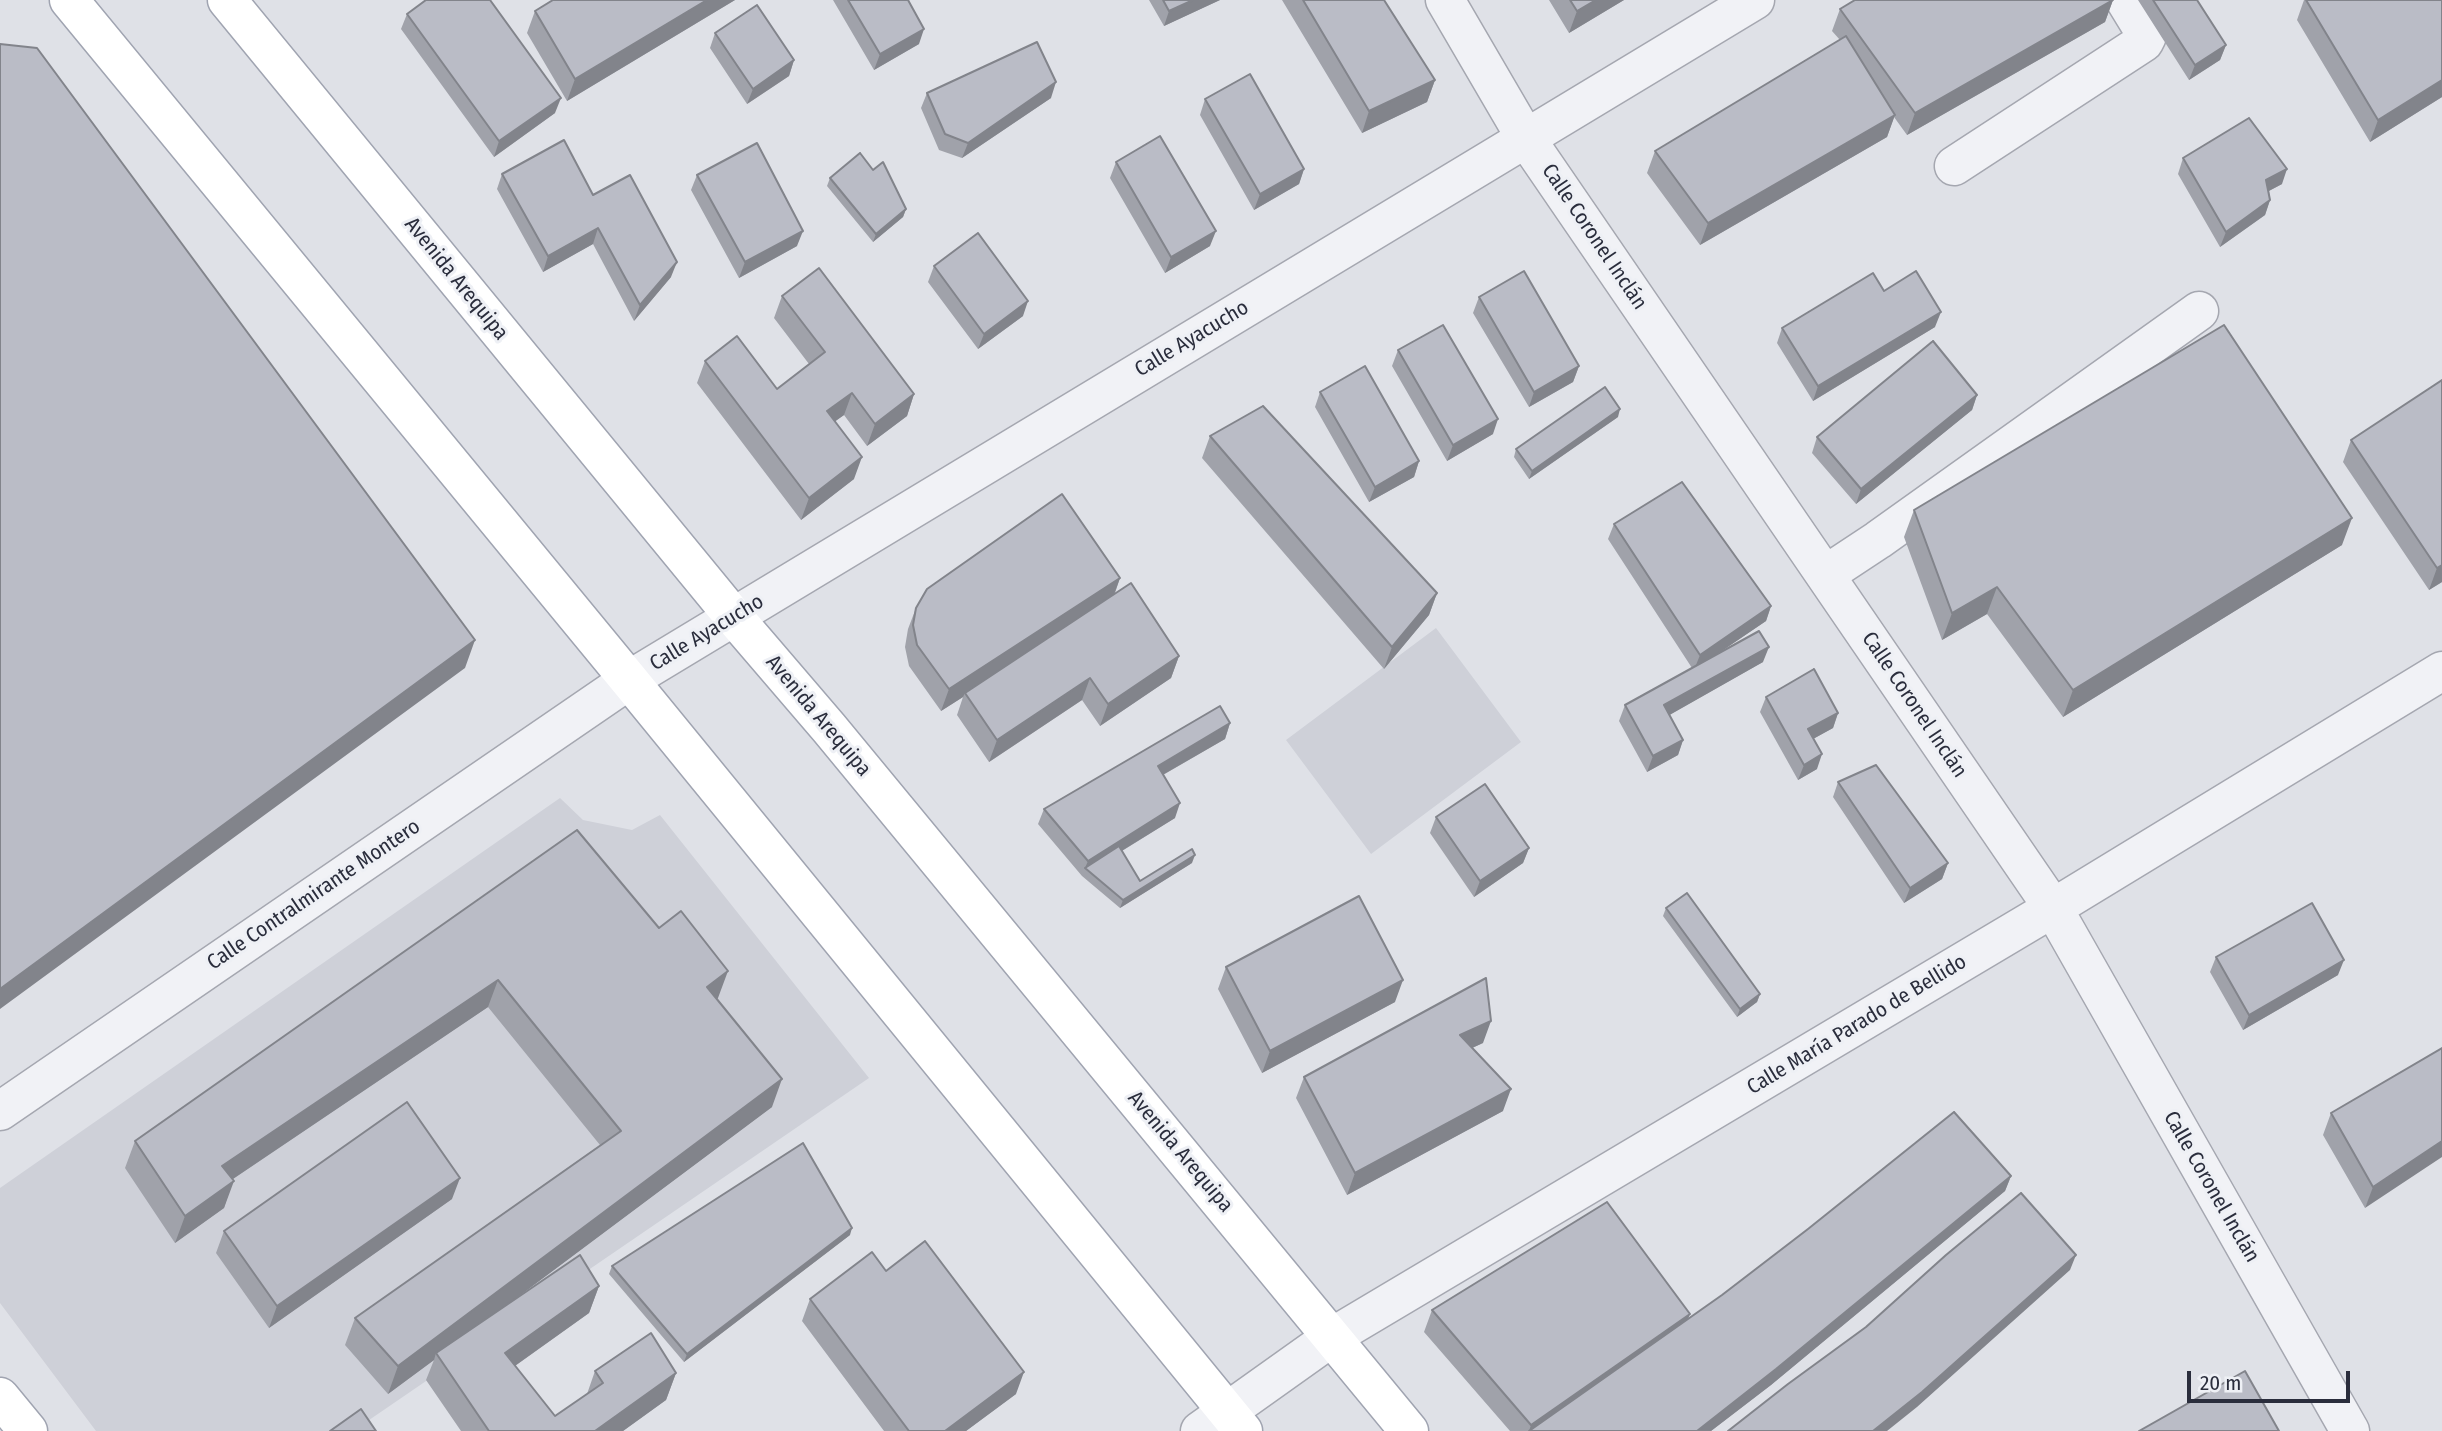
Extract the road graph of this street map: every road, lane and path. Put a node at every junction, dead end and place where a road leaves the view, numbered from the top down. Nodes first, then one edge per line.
1 (69, 0) edge
2 (228, 0) edge
3 (1445, 0) edge
4 (1755, 0) edge
5 (2125, 0) edge
6 (1525, 137) junction
7 (1954, 166) dead end
8 (2199, 311) dead end
9 (1825, 575) junction
10 (733, 616) junction
11 (2442, 671) edge
12 (629, 680) junction
13 (2053, 908) junction
14 (0, 1111) edge
15 (1332, 1337) junction
16 (0, 1397) edge
17 (1223, 1425) edge
18 (28, 1431) edge
19 (1409, 1431) edge
20 (2350, 1431) edge

1 - 12 main road
2 - 10 main road, Avenida Arequipa
3 - 6 street, Calle Coronel Inclán
4 - 6 street, Calle Ayacucho
5 - 7 street
6 - 9 street, Calle Coronel Inclán
6 - 10 street, Calle Ayacucho
8 - 9 street
9 - 13 street, Calle Coronel Inclán
10 - 12 street, Calle Ayacucho
10 - 15 main road, Avenida Arequipa
11 - 13 street, Calle María Parado de Bellido
12 - 14 street, Calle Contralmirante Montero
12 - 17 main road
13 - 15 street, Calle María Parado de Bellido
13 - 20 street, Calle Coronel Inclán
15 - 17 street, Calle María Parado de Bellido
15 - 19 main road, Avenida Arequipa
16 - 18 main road

